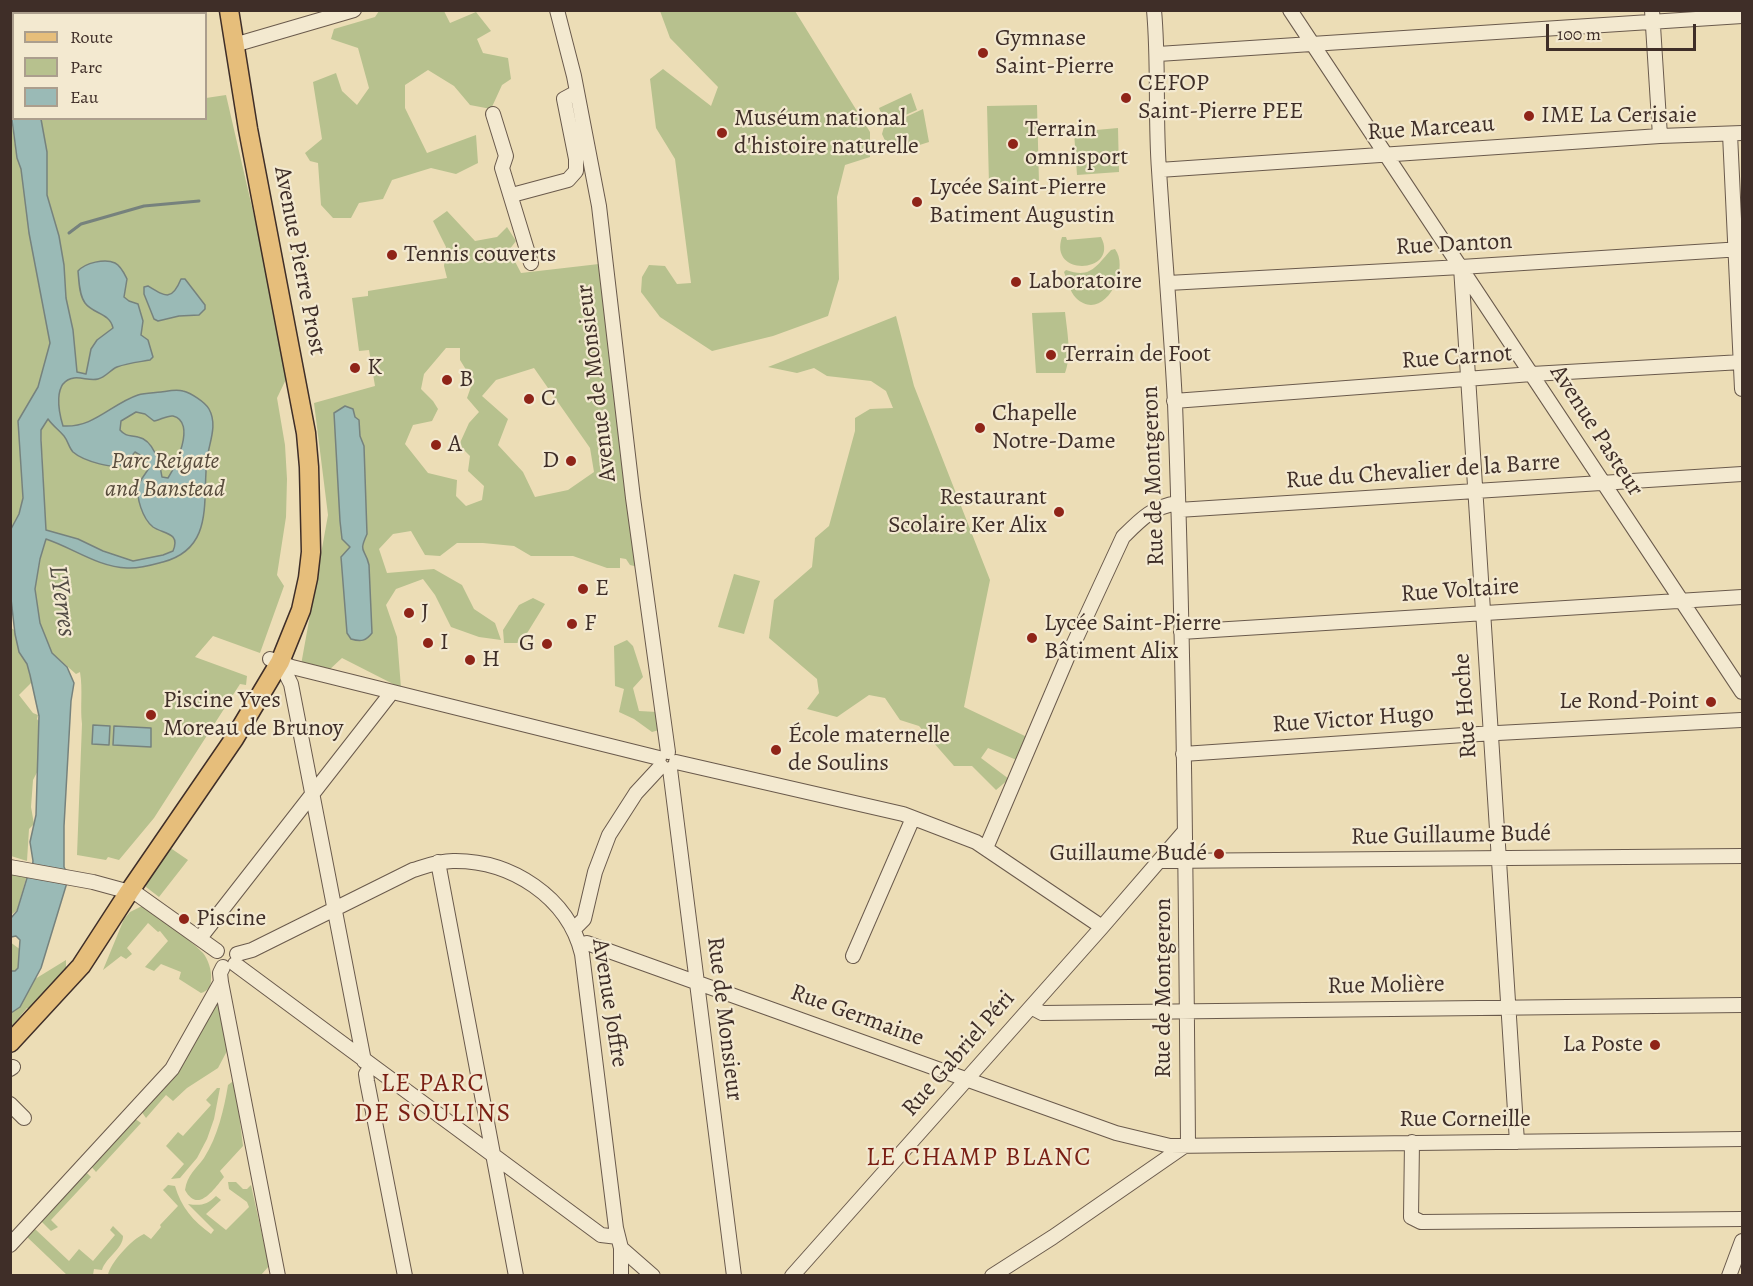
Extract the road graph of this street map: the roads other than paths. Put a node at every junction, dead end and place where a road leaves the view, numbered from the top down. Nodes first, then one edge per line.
1 (229, 10) edge
2 (354, 10) edge
3 (557, 10) edge
4 (1154, 10) edge
5 (1290, 10) edge
6 (1653, 16) edge
7 (1743, 16) edge
8 (1312, 43) junction
9 (234, 45) junction
10 (1158, 54) junction
11 (577, 92) junction
12 (493, 114) dead end
13 (1736, 133) edge
14 (1660, 136) junction
15 (1386, 155) junction
16 (1159, 170) junction
17 (512, 195) junction
18 (1739, 249) edge
19 (531, 263) dead end
20 (1461, 267) junction
21 (1168, 283) junction
22 (1742, 362) edge
23 (1532, 374) junction
24 (1468, 379) junction
25 (1743, 389) edge
26 (1174, 401) junction
27 (1743, 474) edge
28 (1603, 483) junction
29 (1475, 491) junction
30 (1178, 506) junction
31 (1743, 597) edge
32 (1681, 600) junction
33 (1483, 612) junction
34 (1181, 632) junction
35 (275, 661) junction
36 (392, 692) junction
37 (1743, 692) edge
38 (1742, 718) edge
39 (1491, 734) junction
40 (1183, 754) junction
41 (667, 761) junction
42 (312, 792) junction
43 (913, 818) junction
44 (1184, 832) junction
45 (986, 848) junction
46 (1743, 856) edge
47 (1499, 858) junction
48 (1185, 860) junction
49 (1160, 861) junction
50 (438, 862) junction
51 (10, 867) edge
52 (124, 890) junction
53 (335, 909) junction
54 (1102, 927) junction
55 (574, 929) junction
56 (200, 938) junction
57 (580, 945) junction
58 (217, 951) junction
59 (853, 956) dead end
60 (232, 962) junction
61 (221, 982) junction
62 (696, 982) junction
63 (1743, 1005) edge
64 (1031, 1007) junction
65 (1507, 1008) junction
66 (1187, 1011) junction
67 (10, 1043) edge
68 (367, 1063) junction
69 (966, 1079) junction
70 (10, 1104) edge
71 (24, 1118) dead end
72 (1743, 1139) edge
73 (1412, 1142) junction
74 (1516, 1142) junction
75 (1188, 1144) junction
76 (494, 1157) junction
77 (1743, 1219) edge
78 (1743, 1241) edge
79 (620, 1243) junction
80 (10, 1245) edge
81 (639, 1265) junction
82 (622, 1271) edge
83 (278, 1275) edge
84 (405, 1275) edge
85 (516, 1275) edge
86 (653, 1275) edge
87 (734, 1275) edge
88 (792, 1275) edge
89 (992, 1275) edge
90 (1730, 1275) edge

1 - 9 main road, Avenue Pierre Prost
2 - 9 street
3 - 11 street, Avenue de Monsieur
4 - 10 street, Rue de Montgeron
5 - 8 street, Avenue Pasteur
6 - 7 street
6 - 8 street
6 - 14 street
8 - 10 street
8 - 15 street, Avenue Pasteur
9 - 35 main road, Avenue Pierre Prost
10 - 16 street, Rue de Montgeron
11 - 17 street
11 - 41 street, Avenue de Monsieur
12 - 17 street
13 - 14 street, Rue Marceau
13 - 18 street
14 - 15 street, Rue Marceau
15 - 16 street, Rue Marceau
15 - 20 street, Avenue Pasteur
16 - 21 street, Rue de Montgeron
17 - 19 street
18 - 20 street, Rue Danton
18 - 22 street
20 - 21 street, Rue Danton
20 - 23 street, Avenue Pasteur
20 - 24 street, Rue Hoche
21 - 26 street, Rue de Montgeron
22 - 23 street, Rue Carnot
22 - 25 street
23 - 24 street, Rue Carnot
23 - 28 street, Avenue Pasteur
24 - 26 street, Rue Carnot
24 - 29 street, Rue Hoche
26 - 30 street, Rue de Montgeron
27 - 28 street, Rue du Chevalier de la Barre
28 - 29 street, Rue du Chevalier de la Barre
28 - 32 street, Avenue Pasteur
29 - 30 street, Rue du Chevalier de la Barre
29 - 33 street, Rue Hoche
30 - 34 street, Rue de Montgeron
30 - 45 street, Rue du Chevalier de la Barre
31 - 32 street, Rue Voltaire
32 - 33 street, Rue Voltaire
32 - 37 street, Avenue Pasteur
33 - 34 street, Rue Voltaire
33 - 39 street, Rue Hoche
34 - 40 street, Rue de Montgeron
35 - 36 street
35 - 42 street
35 - 52 main road, Avenue Pierre Prost
36 - 41 street
36 - 42 street
38 - 39 street, Rue Victor Hugo
39 - 40 street, Rue Victor Hugo
39 - 47 street, Rue Hoche
40 - 44 street, Rue de Montgeron
41 - 43 street
41 - 55 street
41 - 62 street, Rue de Monsieur
42 - 53 street
42 - 56 street
43 - 45 street
43 - 59 street
44 - 48 street, Rue de Montgeron
44 - 49 street
45 - 54 street
46 - 47 street, Rue Guillaume Budé
47 - 48 street, Rue Guillaume Budé
47 - 65 street, Rue Hoche
48 - 49 street, Rue Guillaume Budé
48 - 66 street, Rue de Montgeron
49 - 54 street, Rue Gabriel Péri
50 - 53 street, Avenue Joffre
50 - 55 street, Avenue Joffre
50 - 76 street
51 - 52 street
52 - 56 street
52 - 67 main road, Avenue Pierre Prost
53 - 60 street, Avenue Joffre
53 - 68 street
54 - 64 street, Rue Gabriel Péri
55 - 57 street, Avenue Joffre
56 - 58 street
57 - 62 street, Rue Germaine
57 - 79 street, Avenue Joffre
58 - 60 street
58 - 60 street
60 - 61 street
60 - 68 street
61 - 80 street
61 - 83 street
62 - 69 street, Rue Germaine
62 - 87 street, Rue de Monsieur
63 - 65 street, Rue Molière
64 - 66 street, Rue Molière
64 - 69 street, Rue Gabriel Péri
65 - 66 street, Rue Molière
65 - 74 street, Rue Hoche
66 - 75 street, Rue de Montgeron
68 - 76 street
68 - 84 street
69 - 75 street, Rue Germaine
69 - 88 street, Rue Gabriel Péri
70 - 71 street
72 - 74 street, Rue Corneille
73 - 74 street, Rue Corneille
73 - 75 street, Rue Corneille
73 - 77 street
75 - 89 street
76 - 79 street
76 - 85 street
78 - 90 street
79 - 81 street
79 - 82 street, Avenue Joffre
81 - 82 street, Avenue Joffre
81 - 86 street

